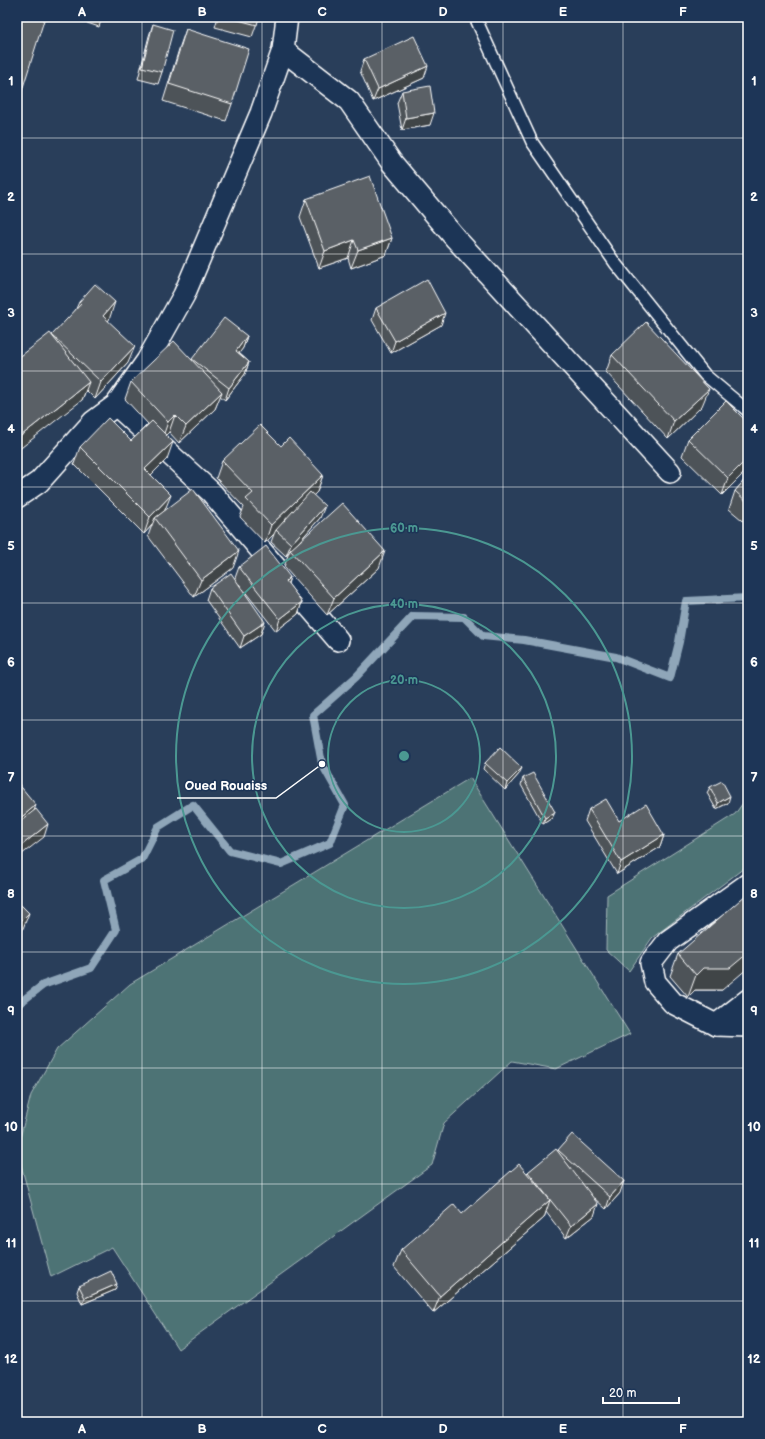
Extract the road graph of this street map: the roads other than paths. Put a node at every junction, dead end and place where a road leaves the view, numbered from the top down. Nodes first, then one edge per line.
1 (287, 17) edge
2 (475, 17) edge
3 (283, 50) junction
4 (116, 405) junction
5 (748, 411) edge
6 (670, 472) dead end
7 (17, 497) edge
8 (338, 640) dead end
9 (748, 884) edge
10 (748, 1000) edge
11 (716, 1025) junction
12 (748, 1026) edge

1 - 3 street
2 - 5 lane
3 - 4 street
3 - 6 street
4 - 7 street
4 - 8 street
9 - 11 street
10 - 11 street
11 - 12 street

